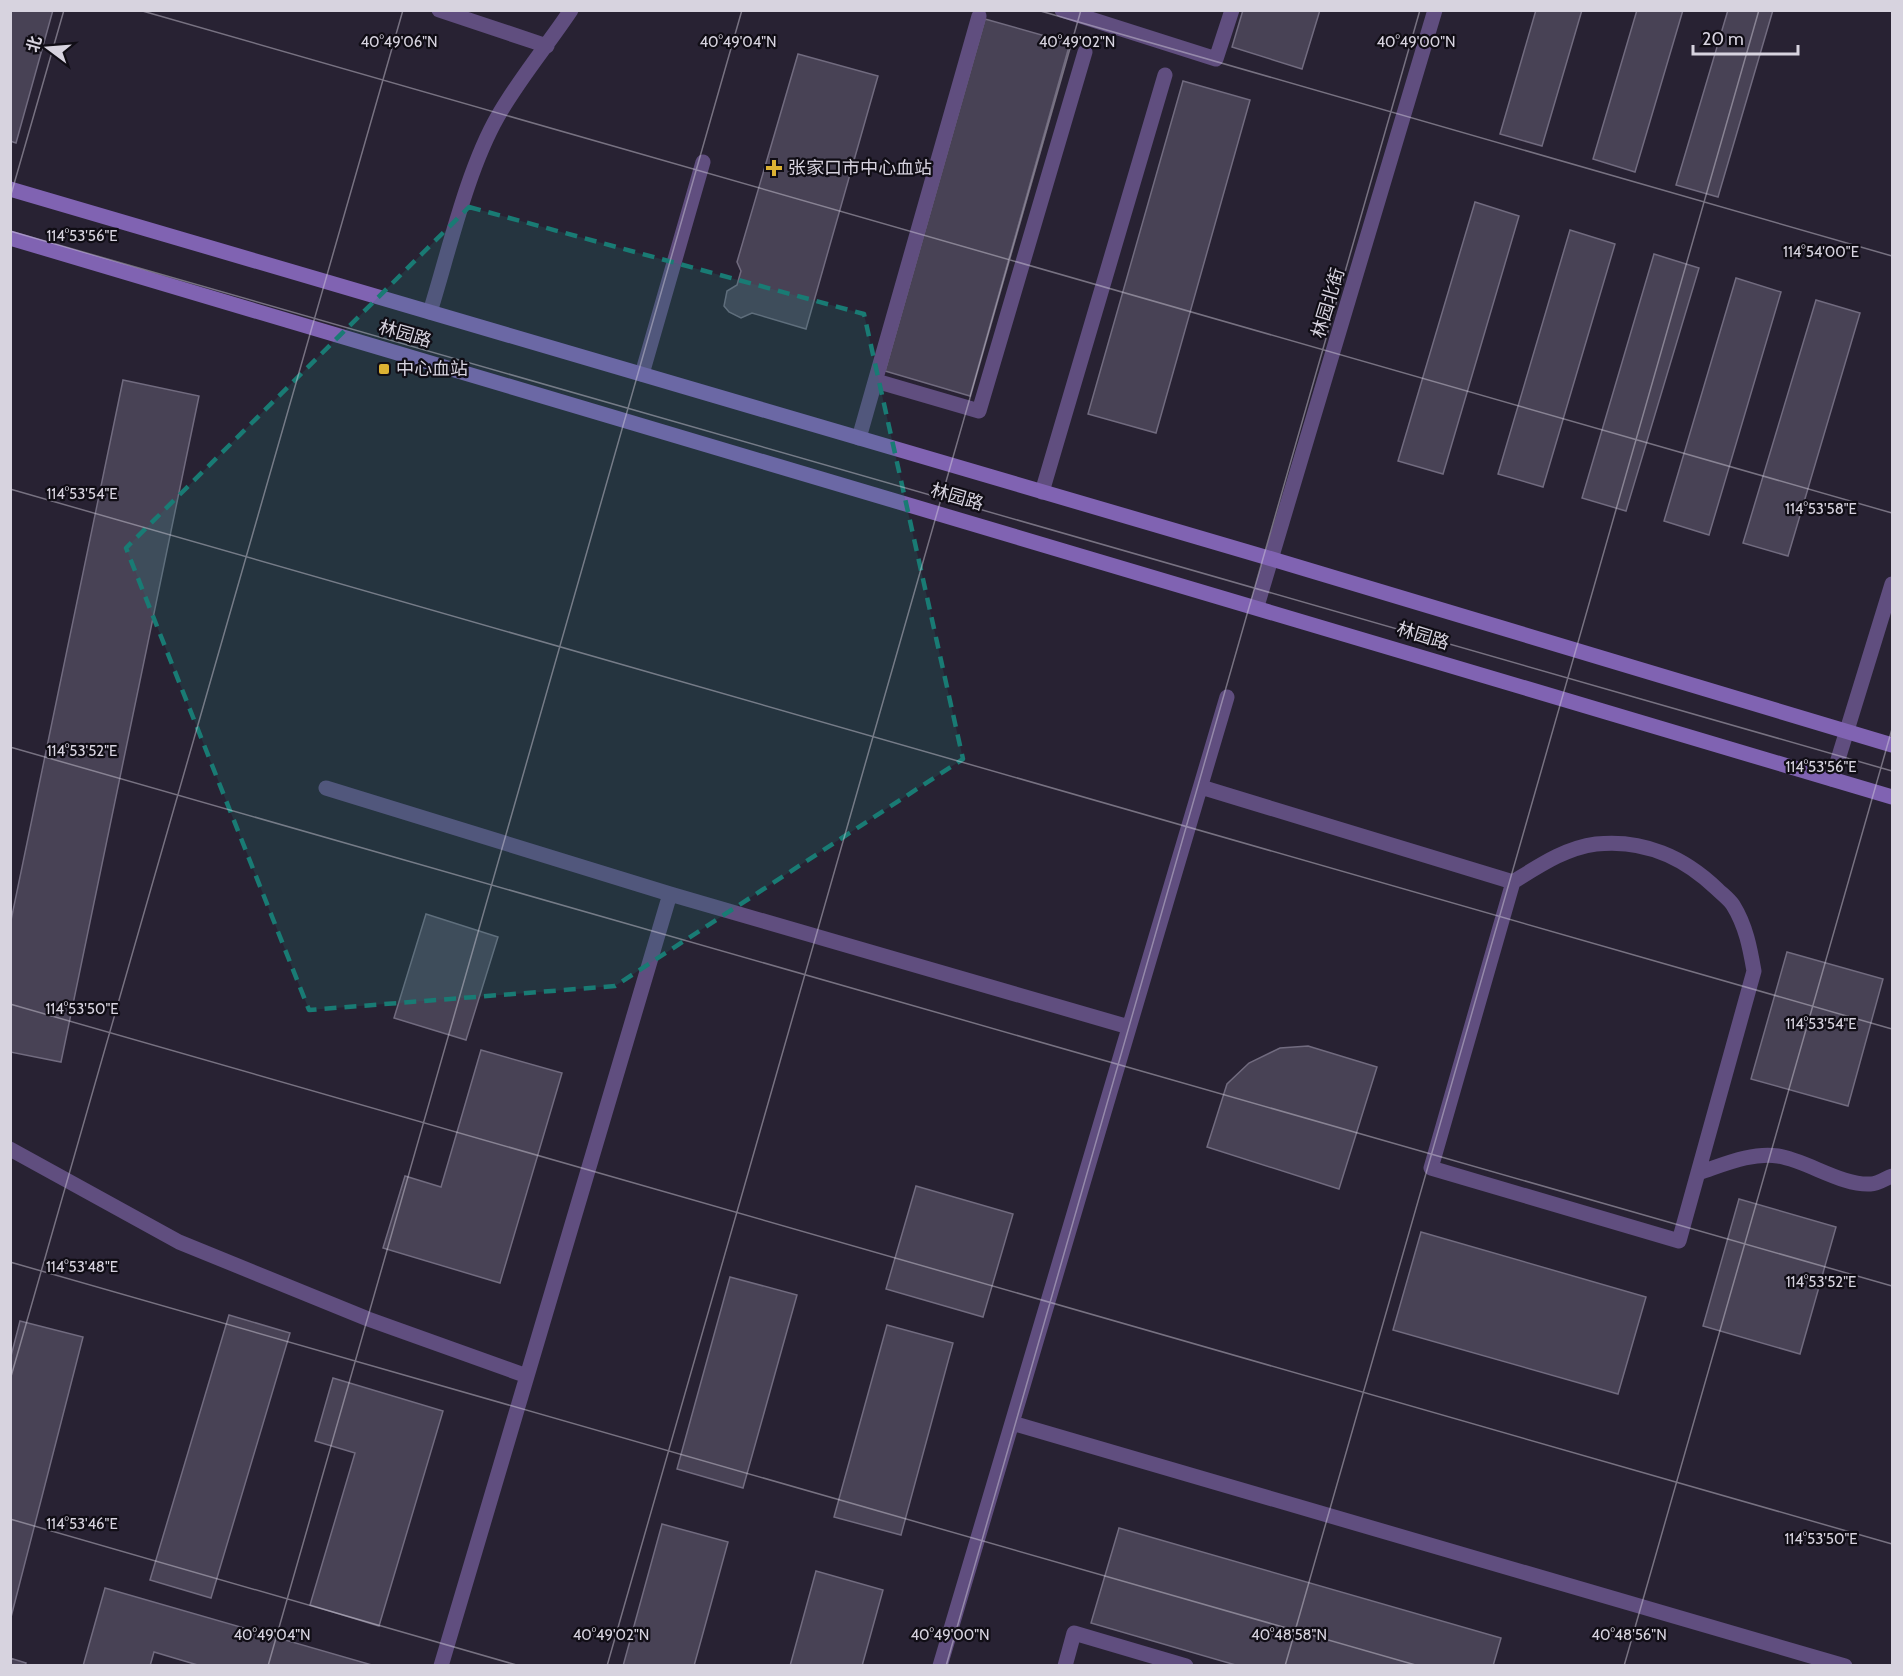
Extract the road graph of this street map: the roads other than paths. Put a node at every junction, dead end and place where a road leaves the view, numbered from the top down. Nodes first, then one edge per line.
1 (439, 10) edge
2 (571, 10) edge
3 (1062, 10) edge
4 (1232, 10) edge
5 (1435, 10) edge
6 (979, 16) dead end
7 (547, 46) junction
8 (1085, 52) dead end
9 (1165, 75) dead end
10 (703, 162) dead end
11 (10, 189) edge
12 (10, 238) edge
13 (430, 312) junction
14 (642, 374) junction
15 (876, 381) junction
16 (860, 438) junction
17 (1042, 492) junction
18 (1272, 559) junction
19 (1893, 584) edge
20 (1257, 606) junction
21 (1227, 698) dead end
22 (1846, 731) junction
23 (1893, 745) edge
24 (1832, 779) junction
25 (1200, 787) junction
26 (326, 788) dead end
27 (1893, 797) edge
28 (1513, 882) junction
29 (670, 894) junction
30 (1129, 1027) junction
31 (10, 1149) edge
32 (1698, 1173) junction
33 (1893, 1176) edge
34 (527, 1376) junction
35 (1012, 1423) junction
36 (441, 1665) edge
37 (940, 1665) edge
38 (1065, 1665) edge
39 (1186, 1665) edge
40 (1845, 1665) edge

1 - 7 street
2 - 7 street
3 - 4 street
5 - 18 street, 林园北街
6 - 15 street
7 - 13 street
8 - 15 street
9 - 17 street
10 - 14 street
11 - 13 main road, 林园路
12 - 20 main road, 林园路
13 - 14 main road, 林园路
14 - 16 main road, 林园路
15 - 16 street
16 - 17 main road, 林园路
17 - 18 main road, 林园路
18 - 20 street, 林园北街
18 - 22 main road, 林园路
19 - 22 street
20 - 24 main road, 林园路
21 - 25 street
22 - 23 main road, 林园路
22 - 24 street
24 - 27 main road, 林园路
25 - 28 street
25 - 30 street
26 - 29 street
28 - 32 street
28 - 32 street
29 - 30 street
29 - 34 street
30 - 35 street
31 - 34 street
32 - 33 street
34 - 36 street
35 - 37 street
35 - 40 street
38 - 39 street

